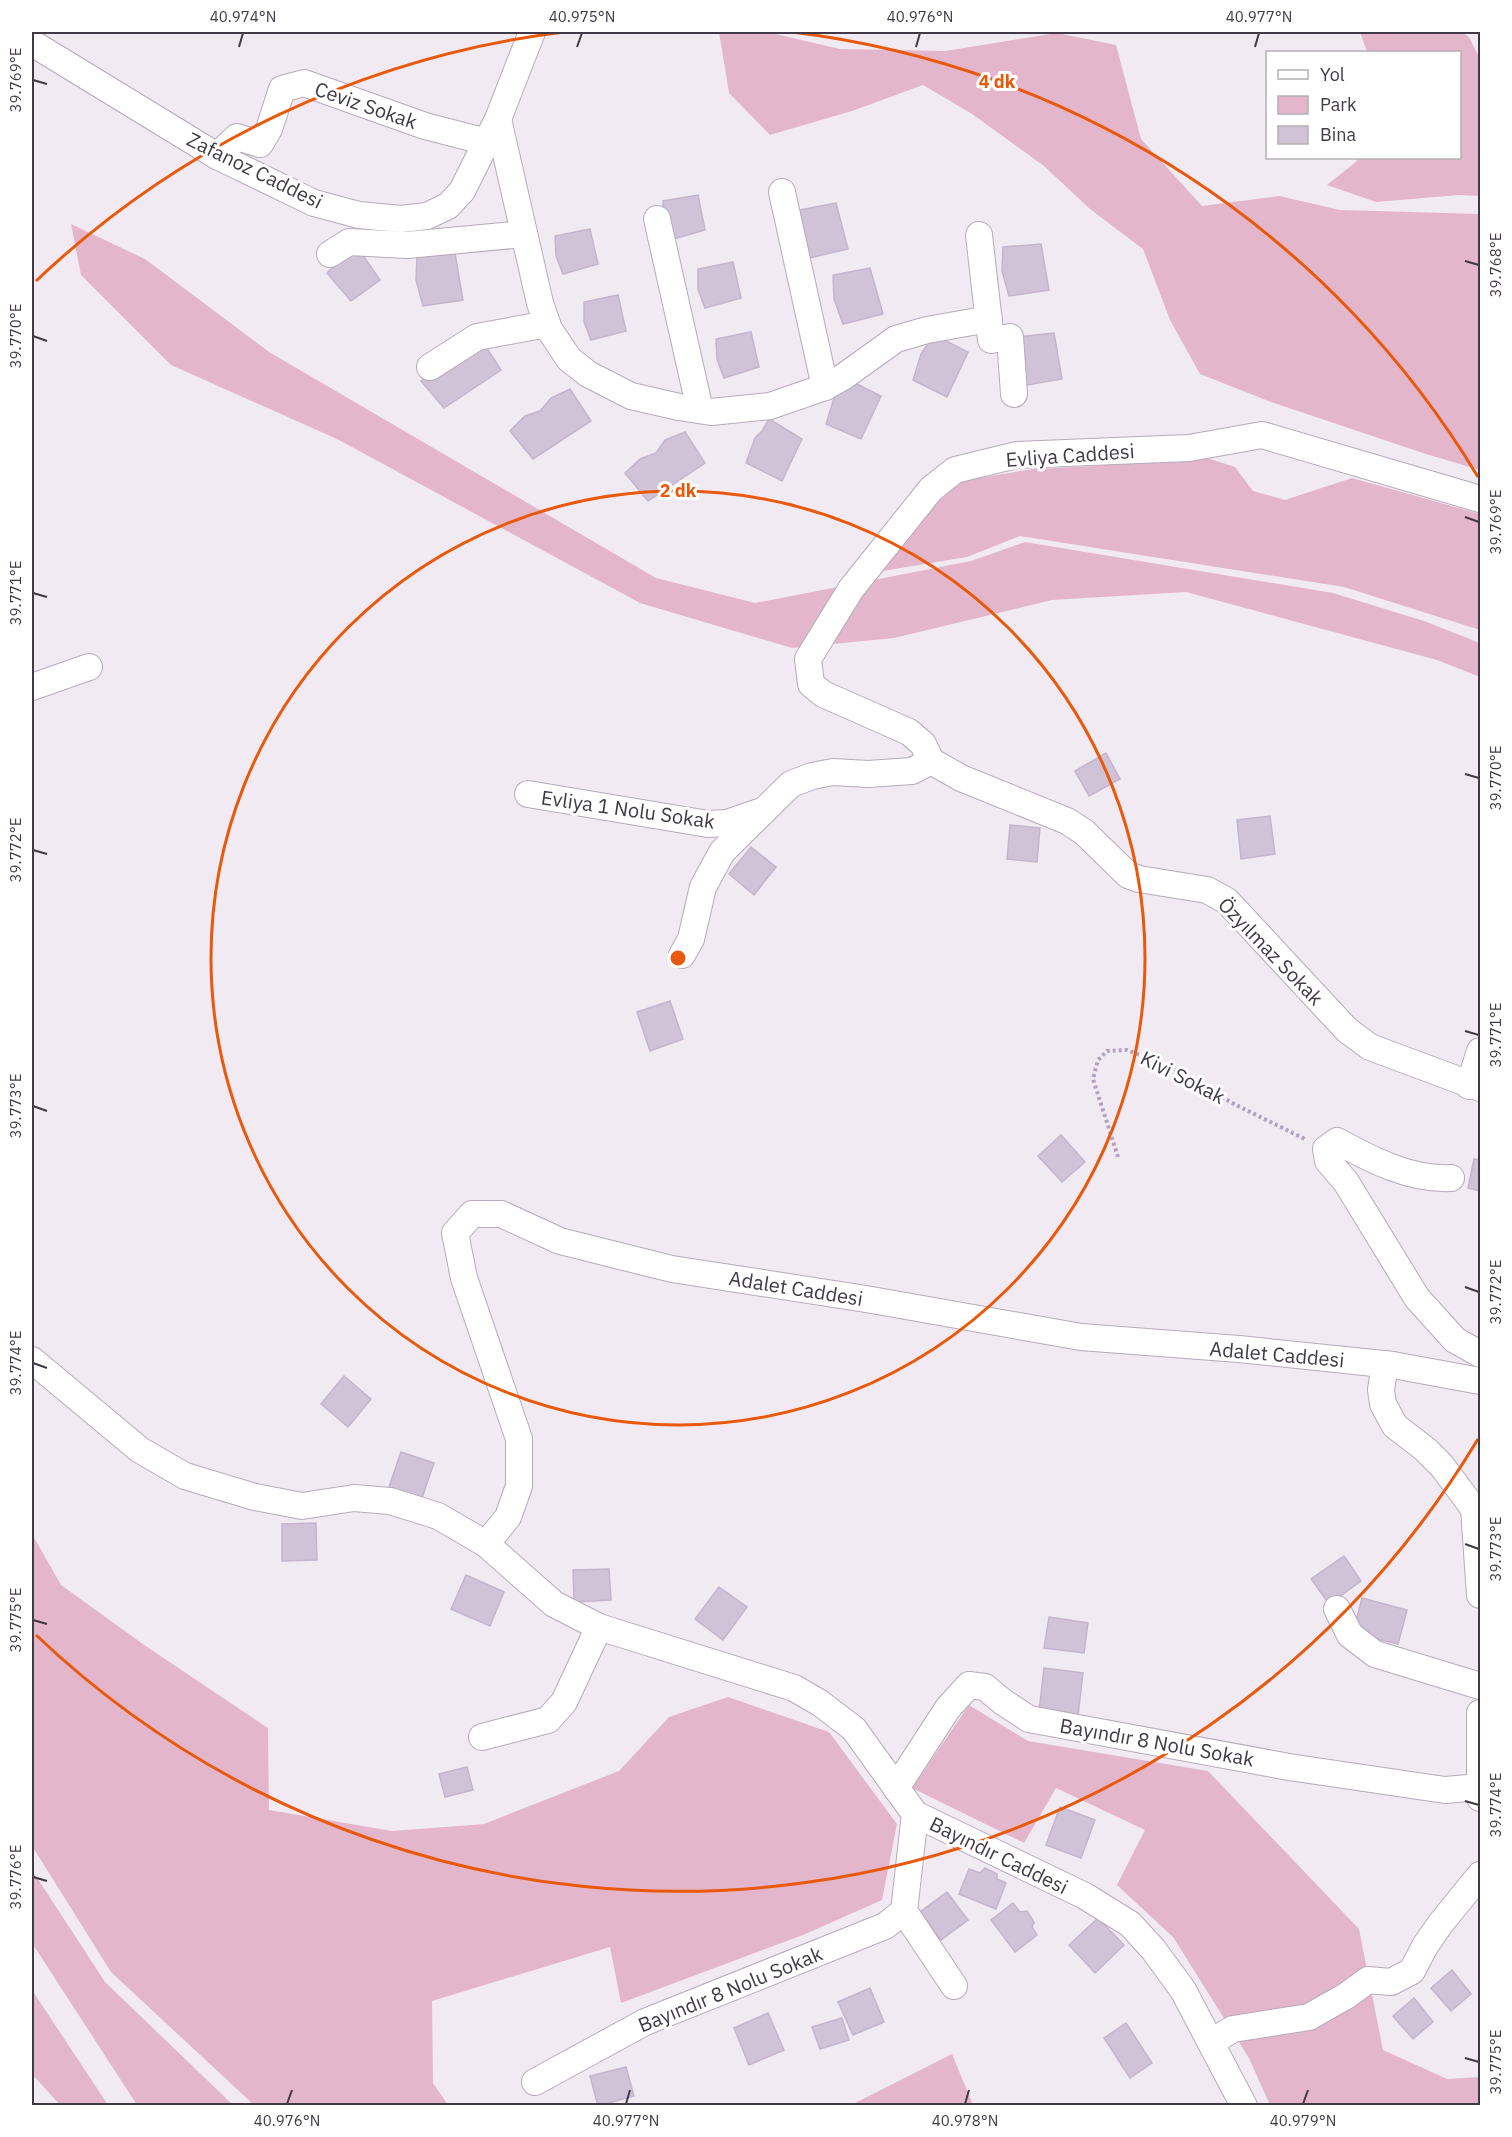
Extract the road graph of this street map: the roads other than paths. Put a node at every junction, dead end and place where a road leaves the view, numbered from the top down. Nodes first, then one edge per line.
1 (532, 32) edge
2 (32, 43) edge
3 (498, 119) junction
4 (487, 142) junction
5 (217, 156) junction
6 (782, 192) dead end
7 (657, 219) dead end
8 (524, 234) junction
9 (979, 235) dead end
10 (330, 254) dead end
11 (989, 320) junction
12 (547, 324) junction
13 (430, 367) dead end
14 (825, 387) junction
15 (1014, 394) dead end
16 (700, 410) junction
17 (1480, 499) edge
18 (89, 667) dead end
19 (32, 687) edge
20 (932, 761) junction
21 (528, 794) dead end
22 (762, 811) junction
23 (682, 955) dead end
24 (1480, 1051) edge
25 (1475, 1087) edge
26 (1451, 1178) dead end
27 (1480, 1354) edge
28 (32, 1360) edge
29 (1385, 1364) junction
30 (1480, 1382) edge
31 (486, 1544) junction
32 (1480, 1594) edge
33 (1337, 1610) dead end
34 (599, 1627) junction
35 (1480, 1686) edge
36 (1480, 1713) edge
37 (482, 1737) dead end
38 (896, 1788) junction
39 (1480, 1790) edge
40 (915, 1814) junction
41 (1480, 1875) edge
42 (904, 1911) junction
43 (954, 1986) dead end
44 (1210, 2042) junction
45 (535, 2082) dead end
46 (1244, 2106) edge

1 - 3 street, Zafanoz Caddesi
2 - 5 street, Zafanoz Caddesi
3 - 4 street, Zafanoz Caddesi
3 - 8 street
4 - 5 street, Zafanoz Caddesi
4 - 5 street, Ceviz Sokak
6 - 14 street
7 - 16 street
8 - 10 street
8 - 12 street
9 - 11 street
11 - 14 street
11 - 15 street
12 - 13 street
12 - 16 street
14 - 16 street
17 - 20 street, Evliya Caddesi
18 - 19 street
20 - 22 street
20 - 25 street, Özyılmaz Sokak
21 - 22 street, Evliya 1 Nolu Sokak
22 - 23 street
24 - 25 street
26 - 27 street
28 - 31 street, Bayındır Caddesi
29 - 30 street, Adalet Caddesi
29 - 31 street, Adalet Caddesi
29 - 32 street
31 - 34 street, Bayındır Caddesi
33 - 35 street
34 - 37 street
34 - 38 street, Bayındır Caddesi
36 - 39 street
38 - 39 street, Bayındır 8 Nolu Sokak
38 - 40 street, Bayındır Caddesi
40 - 42 street
40 - 44 street, Bayındır Caddesi
41 - 44 street
42 - 43 street
42 - 45 street, Bayındır 8 Nolu Sokak
44 - 46 street, Bayındır Caddesi

